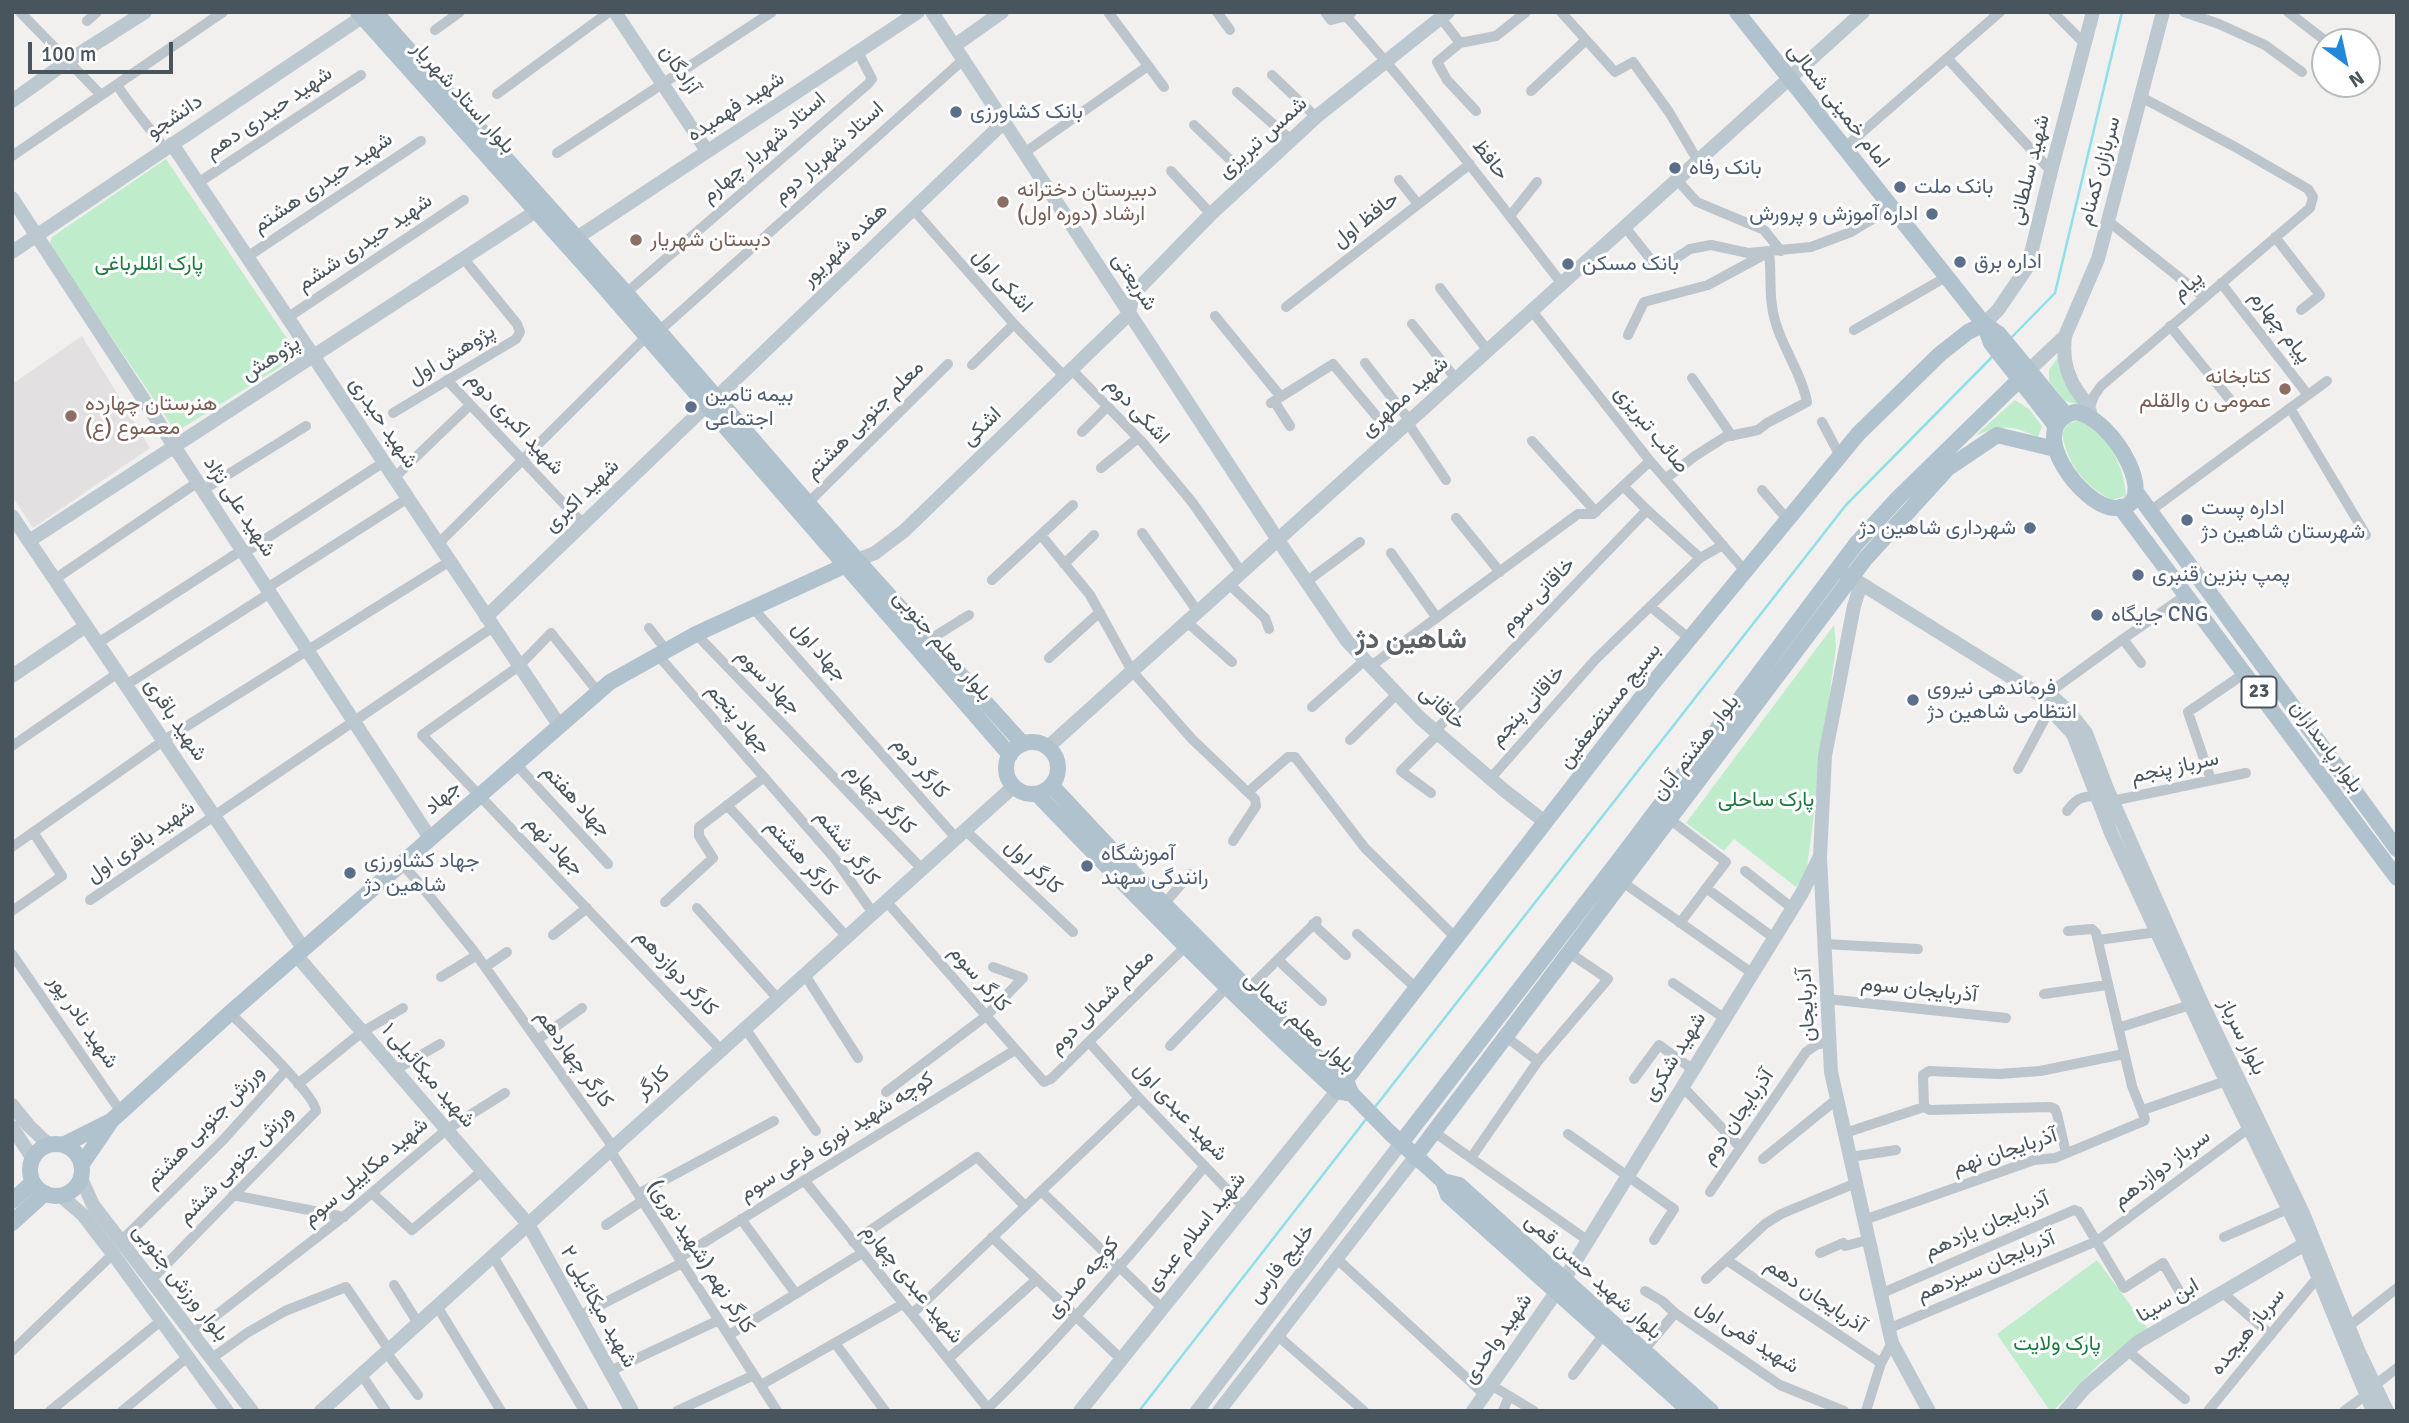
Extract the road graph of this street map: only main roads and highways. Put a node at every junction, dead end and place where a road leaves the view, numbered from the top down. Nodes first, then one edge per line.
1 (366, 13) edge
2 (1745, 15) edge
3 (571, 241) junction
4 (653, 334) junction
5 (1991, 335) junction
6 (2019, 370) junction
7 (712, 402) junction
8 (2061, 420) junction
9 (2055, 449) junction
10 (2136, 492) junction
11 (2120, 507) junction
12 (850, 563) junction
13 (1850, 577) junction
14 (1720, 738) junction
15 (1023, 744) junction
16 (1010, 755) junction
17 (1052, 786) junction
18 (1037, 794) junction
19 (2397, 849) edge
20 (1615, 877) junction
21 (2397, 878) edge
22 (1252, 1000) junction
23 (1366, 1052) junction
24 (1318, 1058) junction
25 (1348, 1092) junction
26 (116, 1116) junction
27 (1395, 1138) junction
28 (56, 1145) junction
29 (1415, 1157) junction
30 (81, 1171) junction
31 (46, 1190) junction
32 (12, 1201) edge
33 (12, 1223) edge
34 (1560, 1285) junction
35 (1690, 1411) edge
36 (1711, 1411) edge

1 - 3 main road, بلوار استاد شهریار
2 - 5 main road, امام خمینی شمالی
3 - 4 main road, بلوار استاد شهریار
3 - 4 main road, بلوار استاد شهریار
4 - 7 main road, بلوار استاد شهریار
5 - 6 main road, امام خمینی شمالی
5 - 23 main road, بسیج مستضعفین
6 - 8 main road
6 - 13 main road, بلوار هشتم آبان
7 - 12 main road, بلوار معلم جنوبی
7 - 12 main road, بلوار معلم جنوبی
8 - 9 main road
8 - 10 main road, 23
9 - 11 main road
9 - 13 main road, بلوار هشتم آبان
10 - 11 main road
10 - 19 main road, بلوار پاسداران / 23
11 - 21 main road, بلوار پاسداران / 23
12 - 15 main road, بلوار معلم جنوبی
12 - 16 main road, بلوار معلم جنوبی
12 - 26 main road, جهاد
13 - 14 main road, بلوار هشتم آبان
14 - 20 main road, بلوار هشتم آبان
14 - 20 main road, بلوار هشتم آبان
15 - 16 main road
15 - 17 main road
16 - 18 main road
17 - 18 main road
17 - 22 main road, بلوار معلم شمالی
18 - 22 main road, بلوار معلم شمالی
20 - 27 main road, بلوار هشتم آبان
20 - 29 main road, بلوار هشتم آبان
22 - 24 main road, بلوار معلم شمالی
22 - 25 main road, بلوار معلم شمالی
23 - 24 main road
23 - 25 main road, بسیج مستضعفین
24 - 25 main road, بلوار معلم شمالی
25 - 27 main road, بلوار شهید حسن قمی
26 - 28 main road, جهاد
26 - 30 main road, جهاد
27 - 29 main road, بلوار شهید حسن قمی
28 - 30 main road
28 - 31 main road
29 - 34 main road, بلوار شهید حسن قمی
30 - 31 main road
31 - 32 main road
31 - 33 main road
34 - 35 main road, بلوار شهید حسن قمی
34 - 36 main road, بلوار شهید حسن قمی

